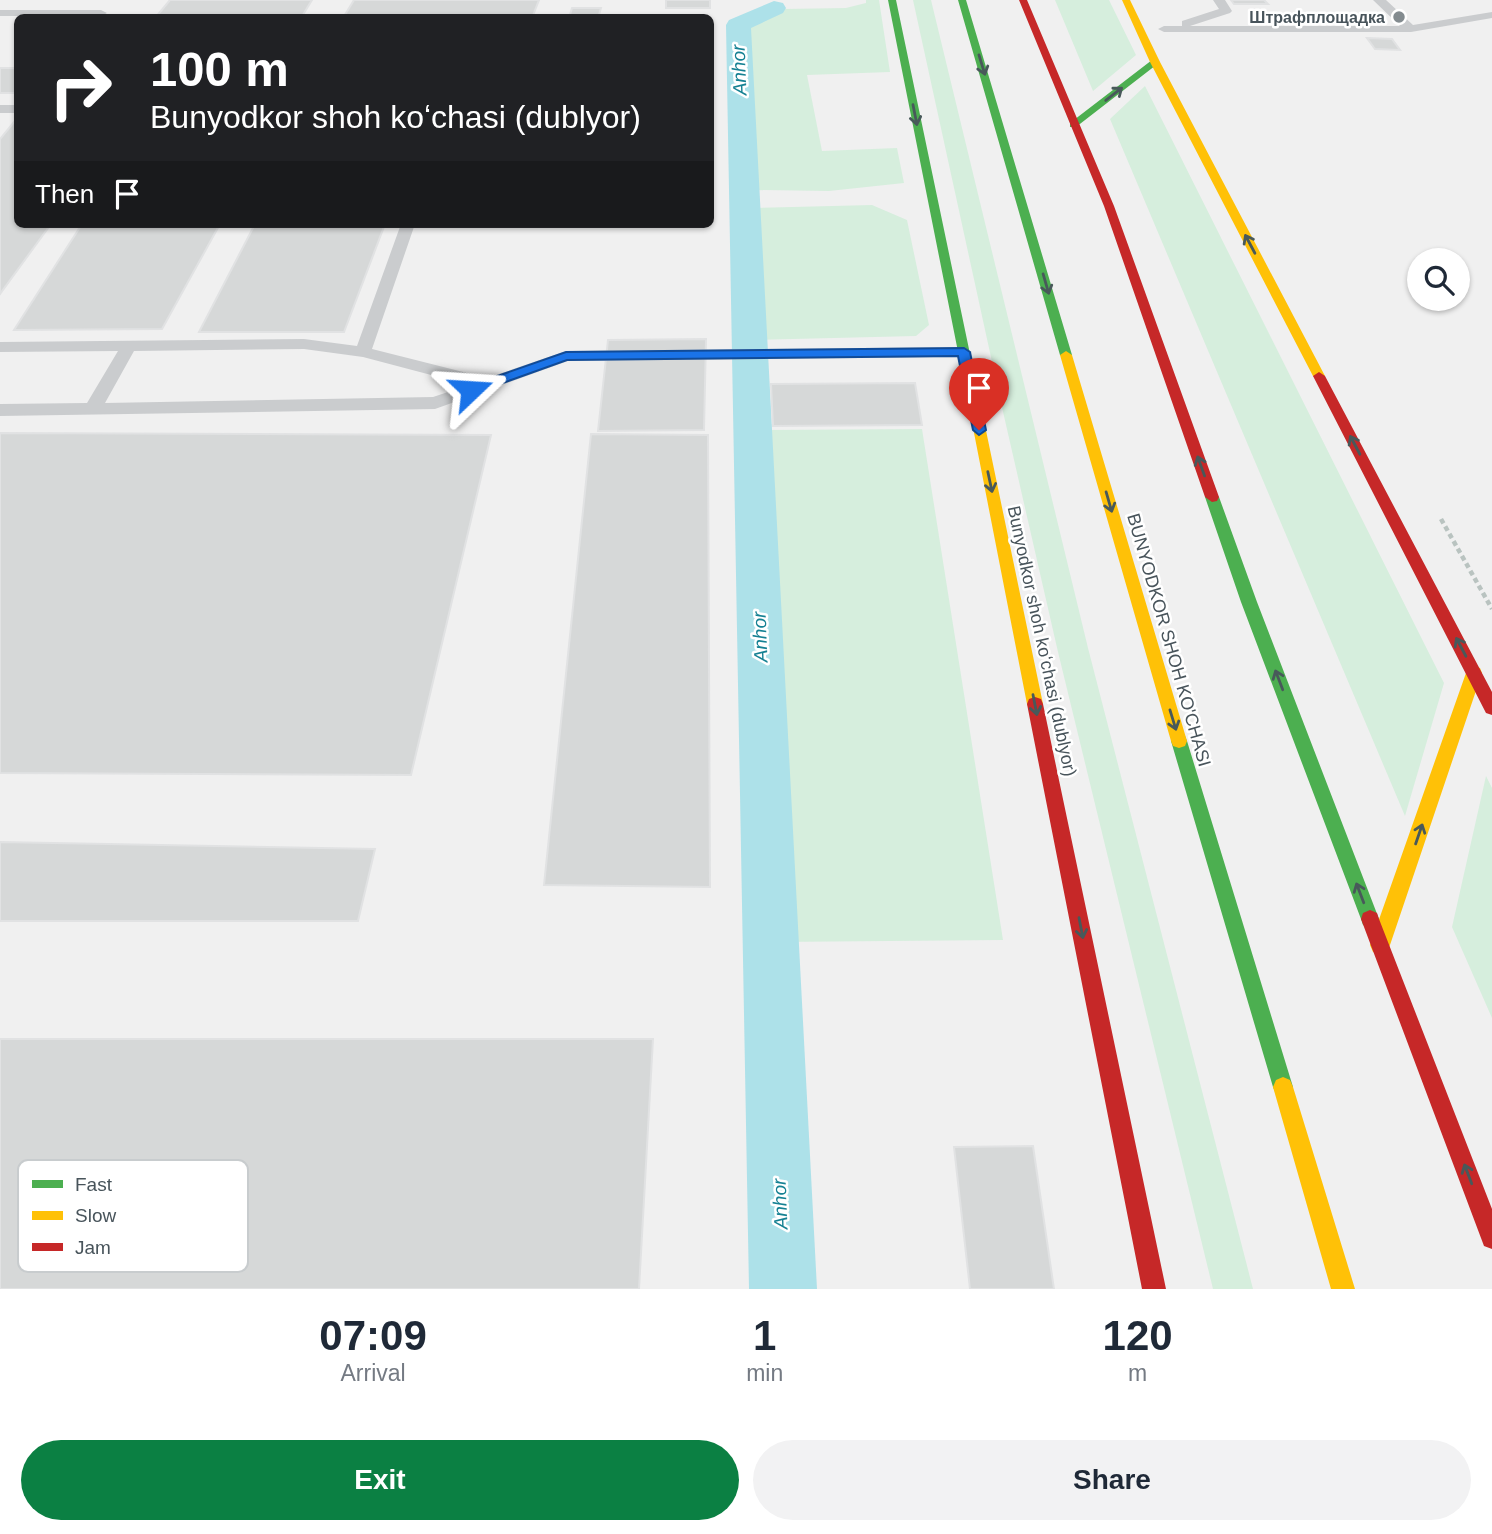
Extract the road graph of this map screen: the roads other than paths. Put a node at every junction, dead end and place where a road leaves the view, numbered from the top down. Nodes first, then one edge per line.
1 (892, 0) edge
2 (962, 0) edge
3 (1023, 0) edge
4 (1126, 0) edge
5 (1219, 0) edge
6 (1379, 0) edge
7 (0, 13) edge
8 (100, 13) dead end
9 (1492, 15) edge
10 (1139, 28) junction
11 (1164, 29) junction
12 (1411, 29) junction
13 (1155, 62) junction
14 (1073, 125) junction
15 (407, 228) edge
16 (129, 346) junction
17 (0, 347) edge
18 (363, 352) junction
19 (964, 352) junction
20 (488, 384) junction
21 (93, 408) junction
22 (0, 410) edge
23 (1474, 673) junction
24 (1492, 708) edge
25 (1380, 945) junction
26 (1492, 1238) edge
27 (1154, 1289) edge
28 (1343, 1289) edge

1 -> 19 main road, Bunyodkor shoh koʻchasi (dublyor)
2 -> 28 main road, BUNYODKOR SHOH KO'CHASI
3 - 14 main road
4 - 10 main road
5 - 11 lane
6 - 12 lane
7 - 8 lane
9 - 12 lane
10 - 11 lane
10 - 13 main road
11 - 12 lane
14 -> 13 main road
23 -> 13 main road
25 -> 14 main road
15 - 18 lane
16 - 17 lane
16 - 18 lane
16 - 21 lane
18 - 20 lane
19 - 20 lane
19 -> 27 main road, Bunyodkor shoh koʻchasi (dublyor)
20 - 21 lane
21 - 22 lane
23 - 24 main road
25 -> 23 main road
26 -> 25 main road

